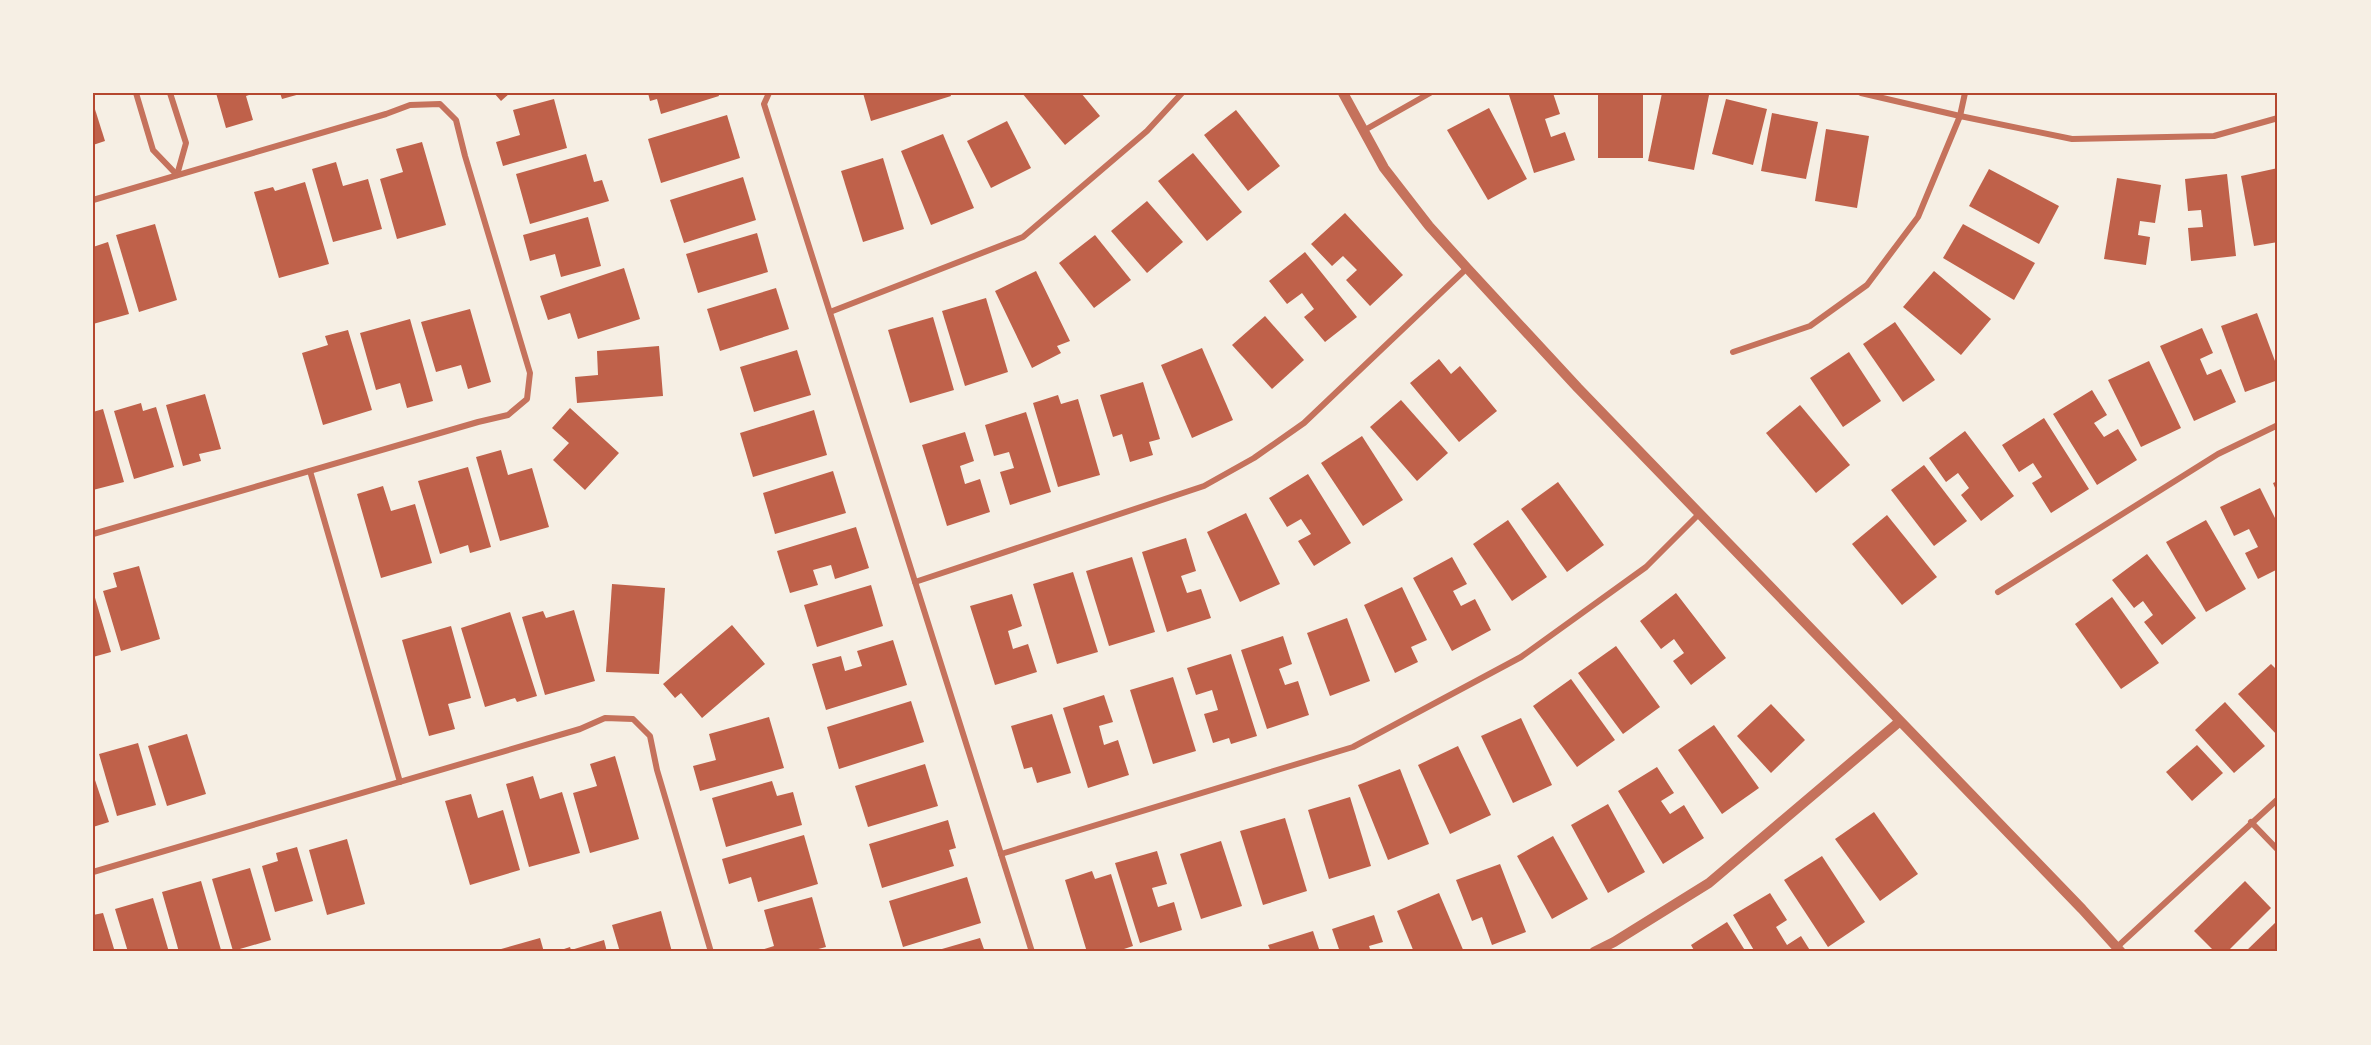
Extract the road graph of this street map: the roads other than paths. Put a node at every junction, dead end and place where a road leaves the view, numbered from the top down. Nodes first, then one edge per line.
1 (136, 93) edge
2 (170, 93) edge
3 (769, 93) edge
4 (1182, 93) edge
5 (1342, 93) edge
6 (1430, 93) edge
7 (1861, 93) edge
8 (1965, 93) edge
9 (1960, 116) junction
10 (2278, 118) edge
11 (1363, 131) junction
12 (177, 175) junction
13 (93, 200) edge
14 (1467, 268) junction
15 (830, 312) junction
16 (1733, 352) dead end
17 (2278, 425) edge
18 (310, 471) junction
19 (1699, 514) junction
20 (93, 534) edge
21 (915, 582) junction
22 (1998, 592) dead end
23 (1899, 722) junction
24 (400, 782) junction
25 (2278, 799) edge
26 (2252, 822) junction
27 (2278, 850) edge
28 (1001, 854) junction
29 (93, 872) edge
30 (2118, 950) edge
31 (711, 952) edge
32 (1032, 952) edge
33 (1594, 952) edge

1 - 12 street
2 - 12 street
3 - 15 street
4 - 15 street
5 - 11 street
6 - 11 street
7 - 9 street
8 - 9 street
9 - 10 street
9 - 16 street
11 - 14 street
12 - 13 street
12 - 18 street
14 - 19 street
14 - 21 street
15 - 21 street
17 - 22 street
18 - 20 street
18 - 24 street
19 - 23 street
19 - 28 street
21 - 28 street
23 - 30 street
23 - 33 street
24 - 29 street
24 - 31 street
25 - 26 street
26 - 27 street
26 - 30 street
28 - 32 street

